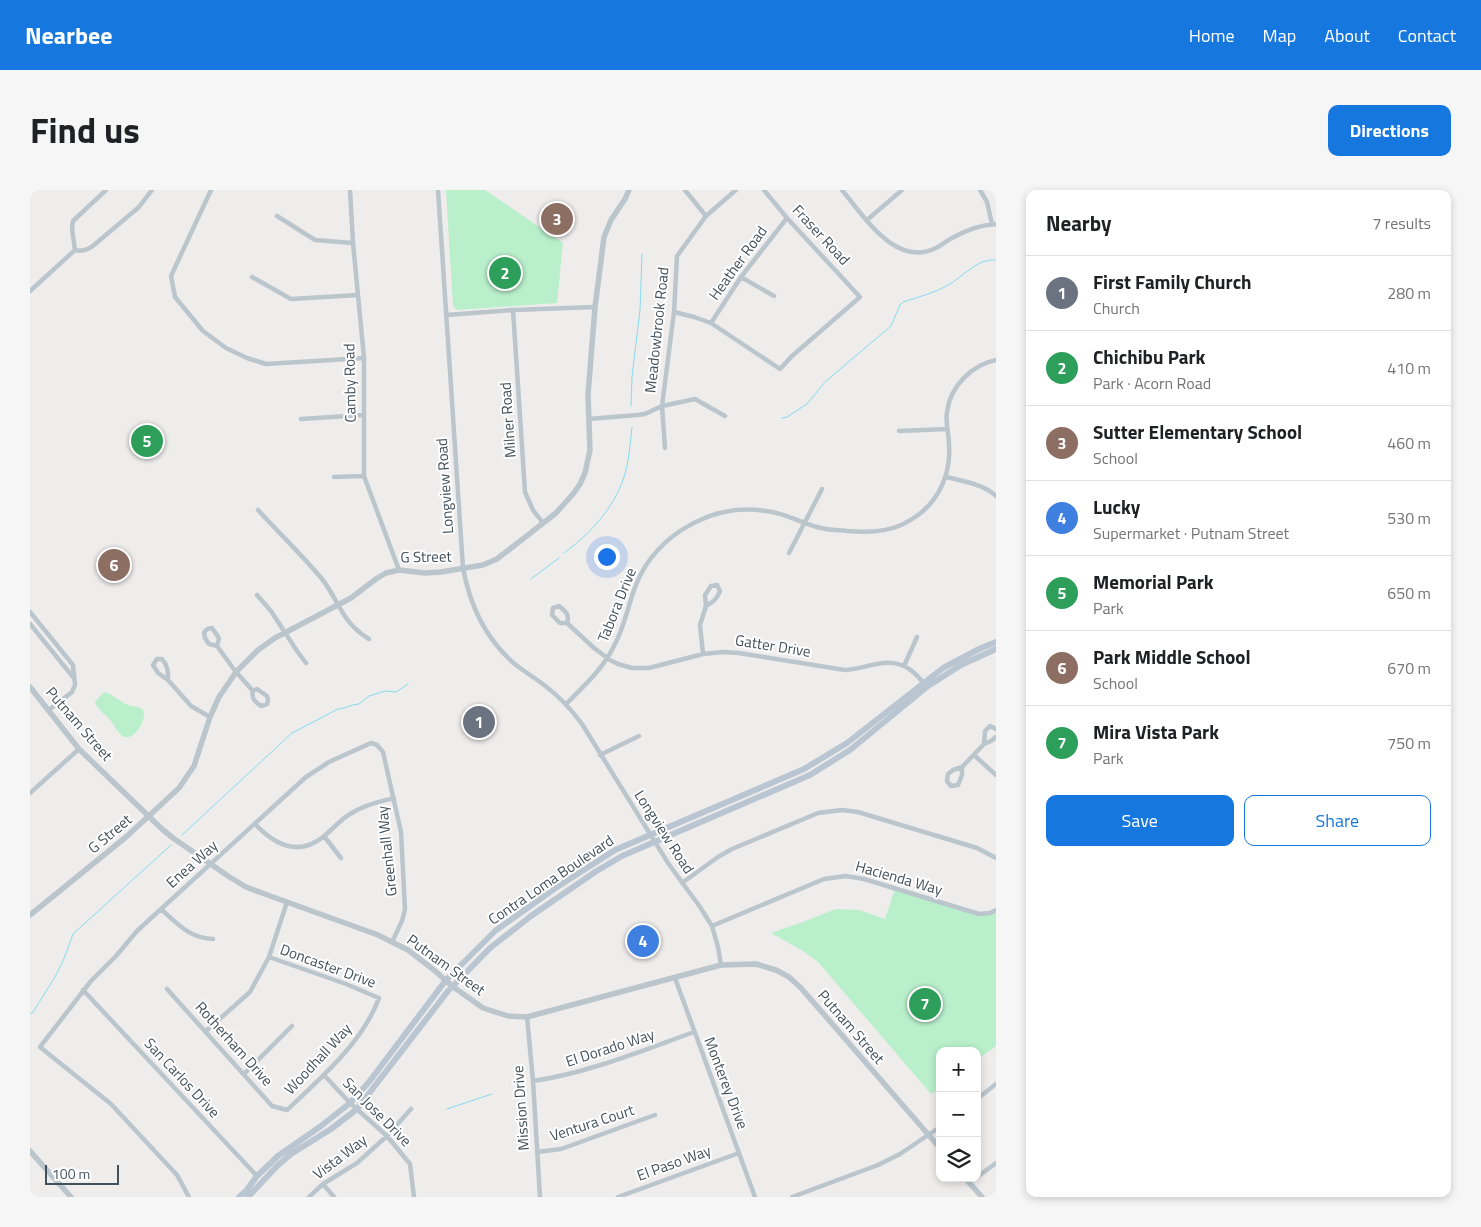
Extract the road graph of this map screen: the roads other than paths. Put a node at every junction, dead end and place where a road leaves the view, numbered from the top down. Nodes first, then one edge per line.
1 (106, 190) edge
2 (152, 190) edge
3 (211, 190) edge
4 (350, 190) edge
5 (438, 190) edge
6 (629, 190) edge
7 (685, 190) edge
8 (736, 190) edge
9 (764, 190) edge
10 (842, 190) edge
11 (902, 190) edge
12 (980, 190) edge
13 (277, 216) dead end
14 (706, 216) junction
15 (787, 218) junction
16 (867, 220) junction
17 (994, 224) edge
18 (352, 244) junction
19 (75, 250) junction
20 (252, 277) dead end
21 (741, 277) junction
22 (30, 291) edge
23 (358, 295) junction
24 (774, 296) dead end
25 (595, 306) junction
26 (513, 310) junction
27 (674, 312) junction
28 (446, 314) junction
29 (711, 323) junction
30 (364, 358) junction
31 (996, 360) edge
32 (662, 406) junction
33 (363, 415) junction
34 (725, 416) dead end
35 (302, 419) dead end
36 (589, 419) junction
37 (947, 428) junction
38 (899, 430) dead end
39 (665, 448) dead end
40 (364, 476) junction
41 (334, 477) dead end
42 (946, 477) junction
43 (822, 489) dead end
44 (996, 496) edge
45 (258, 510) dead end
46 (543, 523) junction
47 (804, 523) junction
48 (789, 553) dead end
49 (463, 568) junction
50 (399, 570) junction
51 (257, 595) dead end
52 (337, 606) junction
53 (706, 606) junction
54 (30, 612) edge
55 (568, 623) dead end
56 (30, 624) edge
57 (285, 633) junction
58 (917, 637) dead end
59 (369, 639) dead end
60 (996, 642) edge
61 (217, 646) dead end
62 (996, 649) edge
63 (703, 654) junction
64 (608, 658) junction
65 (306, 663) dead end
66 (904, 666) junction
67 (236, 672) junction
68 (73, 677) junction
69 (168, 680) junction
70 (926, 685) junction
71 (30, 687) edge
72 (253, 691) dead end
73 (566, 704) junction
74 (49, 710) junction
75 (210, 717) junction
76 (996, 729) edge
77 (639, 736) dead end
78 (996, 737) edge
79 (984, 744) junction
80 (79, 749) junction
81 (600, 754) junction
82 (384, 755) joint
83 (974, 755) junction
84 (962, 767) junction
85 (996, 775) edge
86 (30, 793) edge
87 (394, 798) junction
88 (150, 817) junction
89 (255, 824) junction
90 (650, 834) junction
91 (324, 836) junction
92 (655, 842) junction
93 (341, 858) dead end
94 (996, 858) edge
95 (211, 865) junction
96 (682, 883) junction
97 (288, 902) junction
98 (161, 909) junction
99 (996, 910) edge
100 (30, 915) edge
101 (712, 926) junction
102 (213, 939) dead end
103 (392, 942) junction
104 (269, 957) junction
105 (721, 965) junction
106 (675, 978) junction
107 (446, 980) junction
108 (452, 986) junction
109 (167, 989) dead end
110 (83, 990) junction
111 (379, 998) joint
112 (527, 1018) junction
113 (292, 1026) dead end
114 (206, 1032) junction
115 (694, 1032) junction
116 (244, 1074) junction
117 (324, 1075) junction
118 (533, 1081) junction
119 (996, 1084) edge
120 (981, 1096) edge
121 (350, 1103) junction
122 (357, 1109) junction
123 (411, 1109) dead end
124 (287, 1110) joint
125 (655, 1115) dead end
126 (936, 1130) edge
127 (387, 1136) junction
128 (929, 1136) junction
129 (936, 1144) edge
130 (30, 1151) edge
131 (537, 1152) junction
132 (739, 1153) junction
133 (996, 1163) edge
134 (981, 1174) edge
135 (257, 1176) junction
136 (262, 1182) junction
137 (968, 1182) edge
138 (323, 1184) junction
139 (71, 1197) edge
140 (189, 1197) edge
141 (239, 1197) edge
142 (248, 1197) edge
143 (309, 1197) edge
144 (334, 1197) edge
145 (414, 1197) edge
146 (540, 1197) edge
147 (618, 1197) edge
148 (755, 1197) edge
149 (792, 1197) edge
150 (982, 1197) edge

1 - 19 street
2 - 19 street
3 - 30 street
4 - 18 street, Camby Road
5 - 28 street, Longview Road
6 - 25 street, G Street
7 - 14 street
8 - 14 street, Meadowbrook Road
9 - 15 street, Fraser Road
10 - 16 street
11 - 16 street
12 - 17 street
13 - 18 street
14 - 27 street, Meadowbrook Road
15 - 21 street, Heather Road
15 - 29 street, Fraser Road
16 - 17 street
18 - 23 street, Camby Road
19 - 22 street
20 - 23 street
21 - 24 street
21 - 29 street, Heather Road
23 - 30 street, Camby Road
25 - 26 street
25 - 36 street, G Street
26 - 28 street
26 - 46 street, Milner Road
27 - 29 street
27 - 32 street, Meadowbrook Road
28 - 49 street, Longview Road
30 - 33 street, Camby Road
31 - 37 street, Tabora Drive
32 - 34 street
32 - 36 street
32 - 39 street, Meadowbrook Road
33 - 35 street
33 - 40 street, Camby Road
36 - 46 street, G Street
37 - 38 street
37 - 42 street, Tabora Drive
40 - 41 street
40 - 50 street, Camby Road
42 - 44 street
42 - 47 street, Tabora Drive
43 - 47 street
45 - 52 street
46 - 49 street, G Street
47 - 48 street
47 - 64 street, Tabora Drive
49 - 50 street, G Street
49 - 73 street, Longview Road
50 - 52 street, G Street
51 - 57 street
52 - 57 street, G Street
52 - 59 street
53 - 53 street
53 - 63 street
54 - 68 street
55 - 64 street, Gatter Drive
56 - 68 street
57 - 65 street
57 - 67 street, G Street
58 - 66 street
60 - 70 main road, Contra Loma Boulevard
61 - 67 street
62 - 70 main road, Contra Loma Boulevard
63 - 64 street, Gatter Drive
63 - 66 street, Gatter Drive
64 - 73 street, Tabora Drive
66 - 70 street
67 - 72 street
67 - 75 street, G Street
68 - 74 street
69 - 69 street
69 - 75 street
70 - 90 main road, Contra Loma Boulevard
70 - 92 main road, Contra Loma Boulevard
71 - 74 street, Putnam Street
73 - 81 street, Longview Road
74 - 80 street, Putnam Street
75 - 88 street, G Street
76 - 79 street
77 - 81 street
78 - 79 street
79 - 83 street
80 - 86 street
80 - 88 street, Putnam Street
81 - 90 street, Longview Road
82 - 87 street, Greenhall Way
82 - 89 street, Enea Way
83 - 84 street
83 - 85 street
84 - 84 street
87 - 91 street
87 - 103 street, Greenhall Way
88 - 95 street, Putnam Street
88 - 100 street, G Street
89 - 91 street
89 - 95 street, Enea Way
90 - 92 street, Longview Road
90 - 107 main road, Contra Loma Boulevard
91 - 93 street
92 - 96 street, Longview Road
92 - 108 main road, Contra Loma Boulevard
94 - 96 street
95 - 97 street, Putnam Street
95 - 98 street, Enea Way
96 - 101 street, Longview Road
97 - 103 street, Putnam Street
97 - 104 street
98 - 102 street
98 - 110 street, Enea Way
99 - 101 street, Hacienda Way
101 - 105 street, Longview Road
103 - 107 street, Putnam Street
104 - 111 street, Doncaster Drive
104 - 114 street
105 - 106 street, Putnam Street
105 - 128 street, Putnam Street
106 - 112 street, Putnam Street
106 - 115 street, Monterey Drive
107 - 108 street, Putnam Street
107 - 121 main road, Contra Loma Boulevard
108 - 112 street, Putnam Street
108 - 122 main road, Contra Loma Boulevard
109 - 114 street, Rotherham Drive
110 - 135 street, San Carlos Drive
110 - 140 street, Enea Way
111 - 117 street, Woodhall Way
112 - 118 street, Mission Drive
113 - 116 street
114 - 116 street, Rotherham Drive
115 - 118 street, El Dorado Way
115 - 132 street, Monterey Drive
116 - 124 street, Rotherham Drive
117 - 121 street, San Jose Drive
117 - 124 street, Woodhall Way
118 - 131 street, Mission Drive
119 - 120 street
121 - 122 street, San Jose Drive
121 - 135 main road, Contra Loma Boulevard
122 - 127 street, San Jose Drive
122 - 136 main road, Contra Loma Boulevard
123 - 127 street, Vista Way
125 - 131 street, Ventura Court
126 - 128 street
127 - 138 street, Vista Way
127 - 145 street, San Jose Drive
128 - 129 street, Putnam Street
128 - 149 street
130 - 139 street
131 - 146 street, Mission Drive
132 - 147 street, El Paso Way
132 - 148 street, Monterey Drive
133 - 134 street
135 - 136 street, San Carlos Drive
135 - 141 main road, Contra Loma Boulevard
136 - 142 main road, Contra Loma Boulevard
137 - 150 street
138 - 143 street, Vista Way
138 - 144 street

